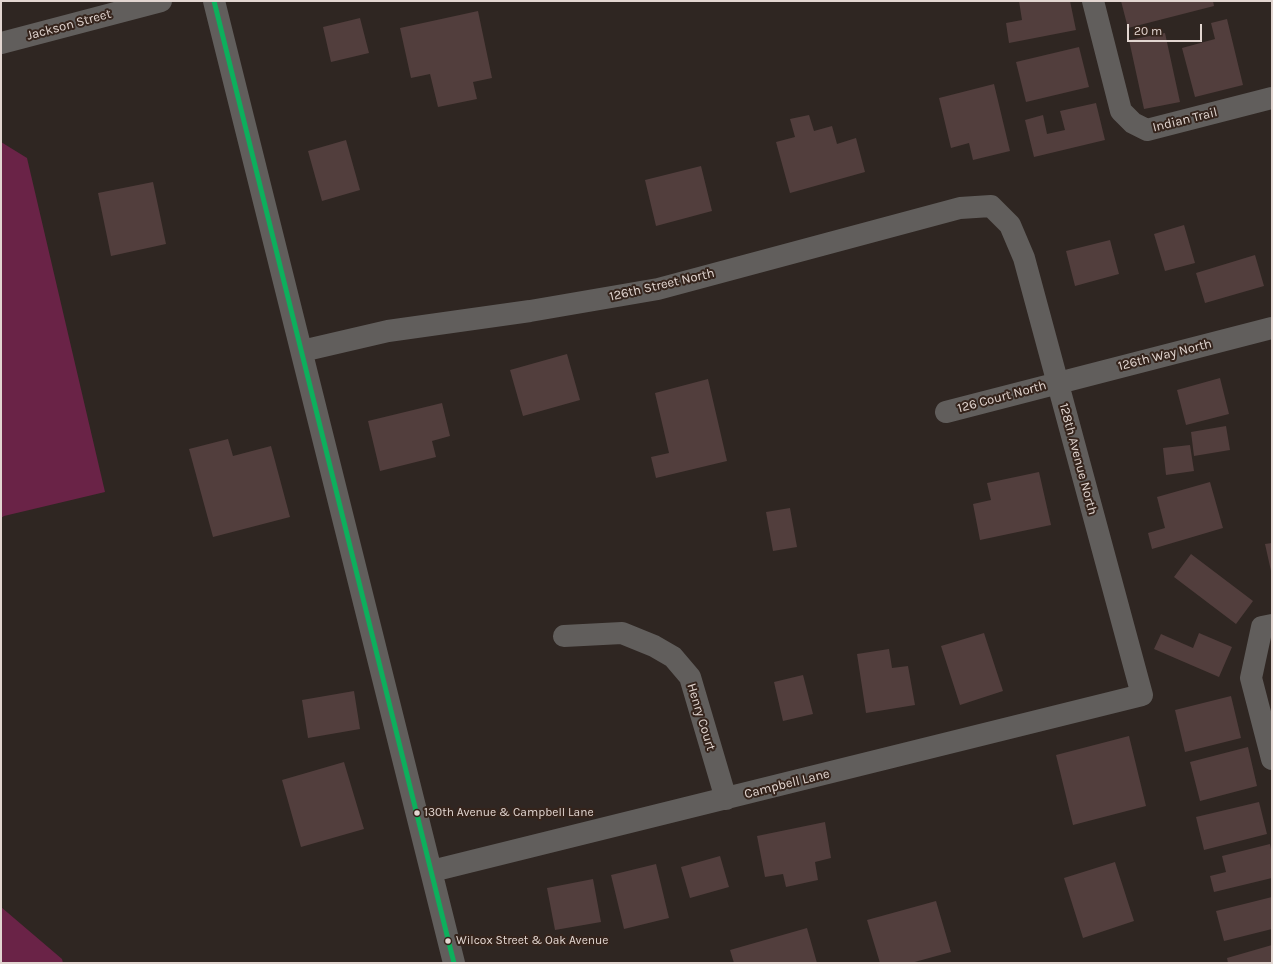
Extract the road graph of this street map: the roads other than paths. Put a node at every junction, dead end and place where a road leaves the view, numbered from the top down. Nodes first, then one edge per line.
1 (161, 1) edge
2 (214, 1) edge
3 (1093, 1) edge
4 (1, 43) edge
5 (1272, 98) edge
6 (1010, 225) joint
7 (1272, 328) edge
8 (302, 351) junction
9 (1058, 382) junction
10 (946, 412) dead end
11 (1272, 624) edge
12 (564, 636) dead end
13 (1142, 695) joint
14 (1272, 759) edge
15 (726, 799) junction
16 (432, 871) junction
17 (454, 963) edge

1 - 4 street, Jackson Street
2 - 8 street
3 - 5 street, Indian Trail
6 - 8 street, 126th Street North
6 - 9 street, 128th Avenue North
7 - 9 street, 126th Way North
8 - 16 street
9 - 10 street, 126 Court North
9 - 13 street, 128th Avenue North
11 - 14 street
12 - 15 street, Henry Court
13 - 15 street, Campbell Lane
15 - 16 street, Campbell Lane
16 - 17 street

